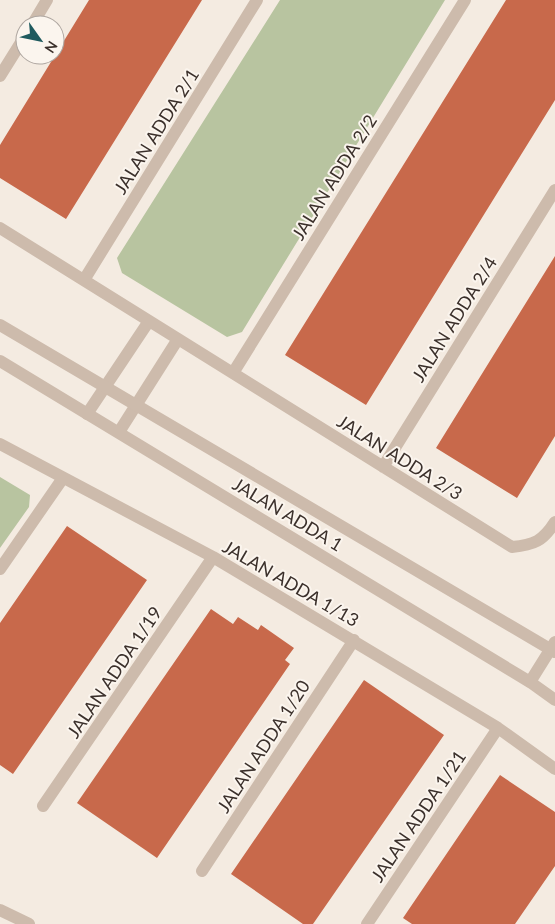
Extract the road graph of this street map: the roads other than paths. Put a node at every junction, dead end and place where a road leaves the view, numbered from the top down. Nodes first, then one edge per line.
1 (47, 0) edge
2 (257, 0) edge
3 (466, 0) edge
4 (38, 15) edge
5 (15, 52) edge
6 (0, 76) edge
7 (555, 190) edge
8 (0, 228) edge
9 (84, 280) junction
10 (149, 320) junction
11 (0, 325) edge
12 (178, 339) junction
13 (0, 361) edge
14 (233, 373) junction
15 (105, 387) junction
16 (136, 405) junction
17 (87, 414) junction
18 (119, 432) junction
19 (0, 444) edge
20 (383, 467) junction
21 (63, 478) junction
22 (552, 526) edge
23 (213, 557) junction
24 (0, 569) edge
25 (354, 640) junction
26 (554, 648) edge
27 (530, 682) junction
28 (555, 700) edge
29 (498, 728) junction
30 (555, 769) edge
31 (43, 806) dead end
32 (202, 872) dead end
33 (0, 910) edge
34 (29, 924) edge
35 (367, 924) edge

1 - 4 street
2 - 9 street, JALAN ADDA 2/1
3 - 14 street, JALAN ADDA 2/2
5 - 6 street
7 - 20 street, JALAN ADDA 2/4
8 - 9 street
9 - 10 street
10 - 12 street
10 - 15 street
11 - 15 street, JALAN ADDA 1
12 - 14 street, JALAN ADDA 2/3
12 - 16 street
13 - 17 street, JALAN ADDA 1
14 - 20 street, JALAN ADDA 2/3
15 - 16 street, JALAN ADDA 1
15 - 17 street
16 - 18 street
16 - 26 street, JALAN ADDA 1
17 - 18 street, JALAN ADDA 1
18 - 27 street, JALAN ADDA 1
19 - 21 street, JALAN ADDA 1/13
20 - 22 street, JALAN ADDA 2/3
21 - 23 street, JALAN ADDA 1/13
21 - 24 street
23 - 25 street, JALAN ADDA 1/13
23 - 31 street, JALAN ADDA 1/19
25 - 29 street, JALAN ADDA 1/13
25 - 32 street, JALAN ADDA 1/20
26 - 27 street
27 - 28 street, JALAN ADDA 1
29 - 30 street, JALAN ADDA 1/13
29 - 35 street, JALAN ADDA 1/21
33 - 34 street

